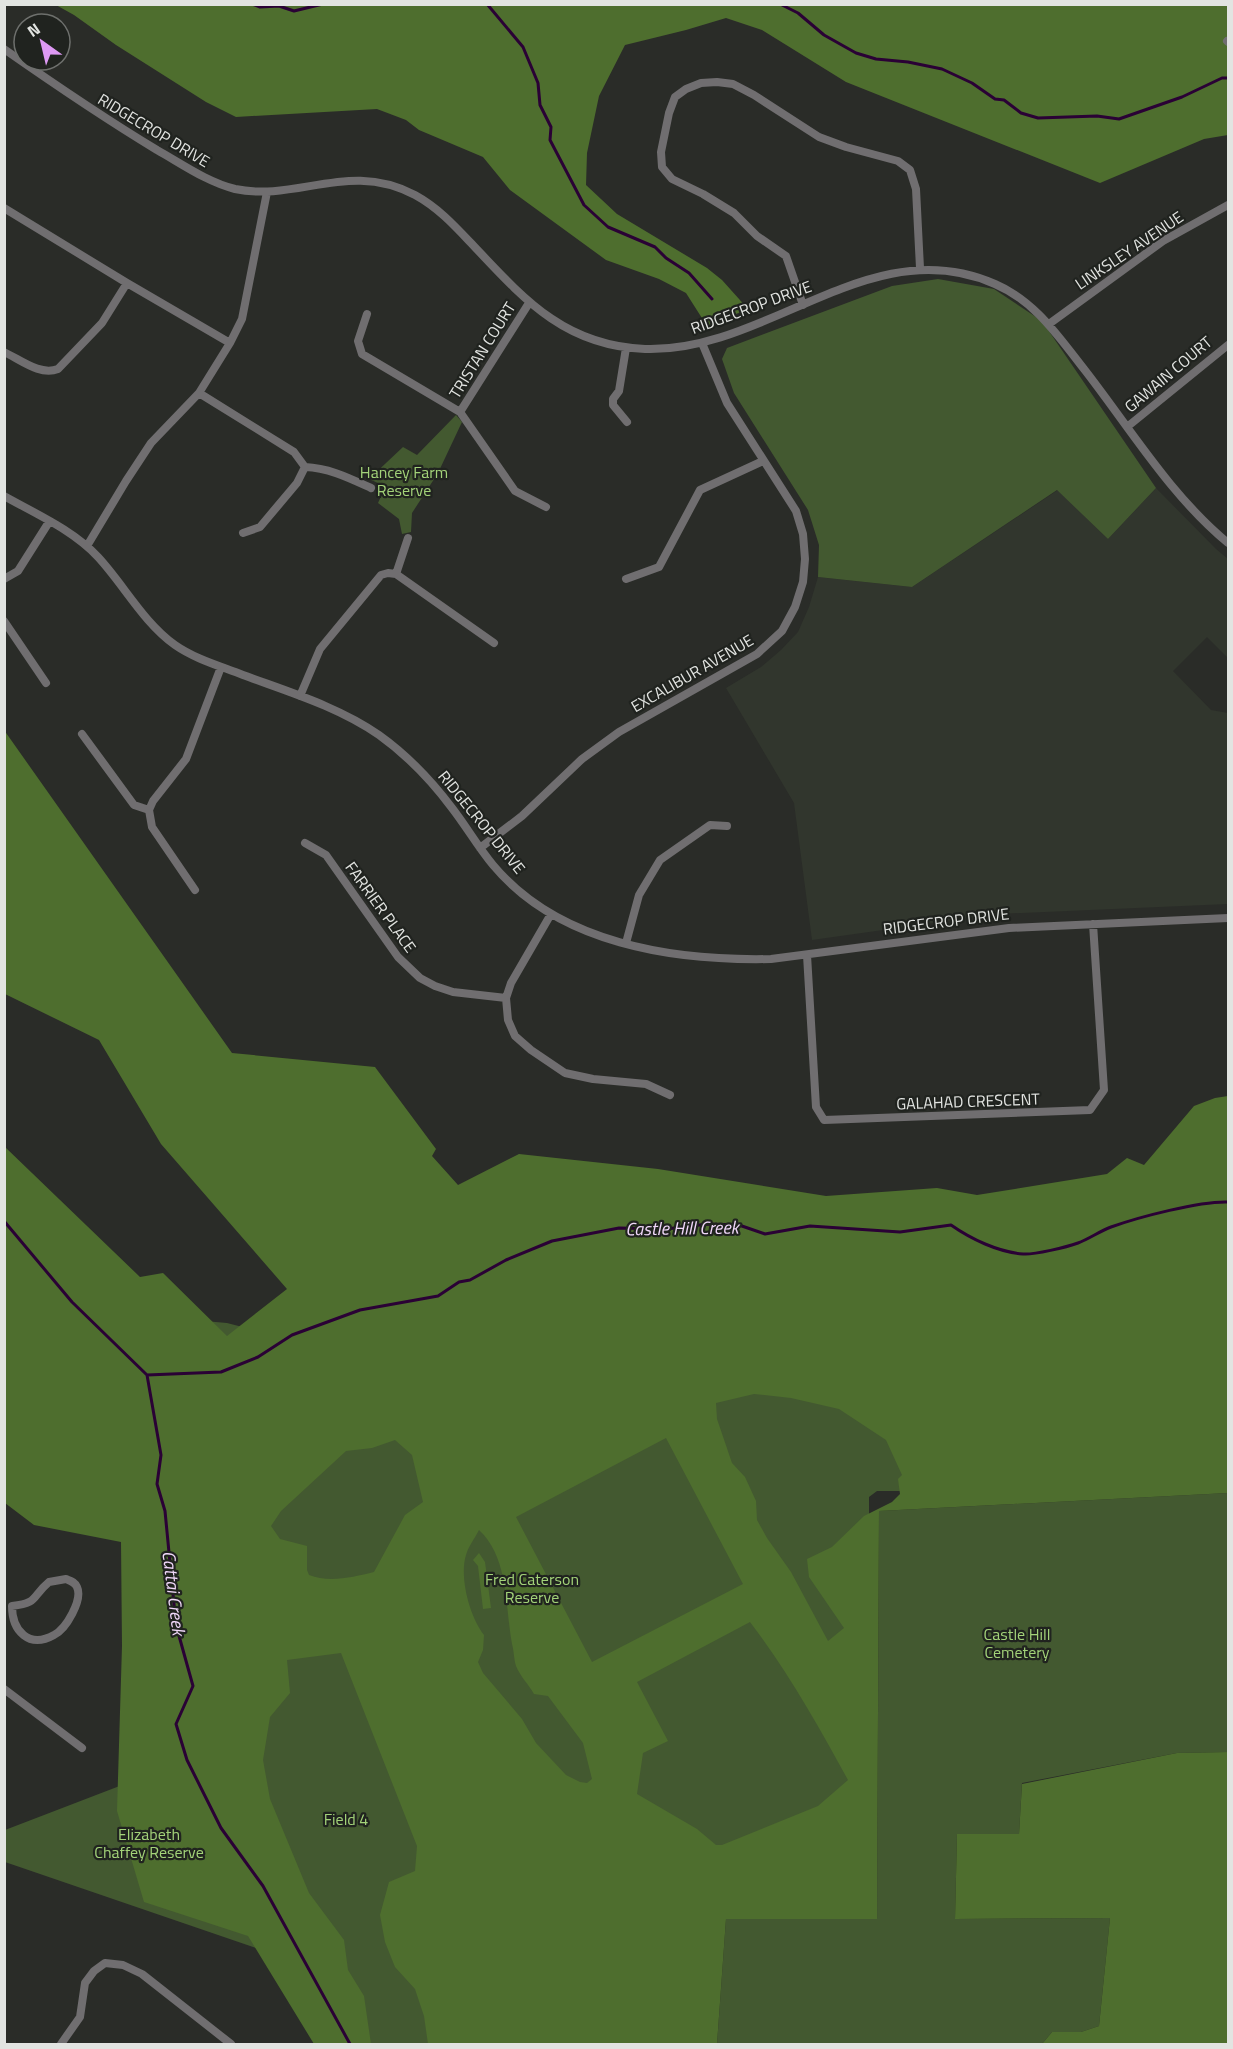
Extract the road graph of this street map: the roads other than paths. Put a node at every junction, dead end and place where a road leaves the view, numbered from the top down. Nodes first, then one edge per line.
1 (4, 49) edge
2 (267, 192) junction
3 (1228, 205) edge
4 (4, 208) edge
5 (920, 268) junction
6 (127, 283) junction
7 (529, 303) junction
8 (803, 305) junction
9 (367, 314) dead end
10 (1049, 324) junction
11 (230, 343) junction
12 (702, 343) junction
13 (1228, 345) edge
14 (626, 348) junction
15 (4, 352) edge
16 (199, 393) junction
17 (460, 412) junction
18 (627, 422) dead end
19 (1127, 428) junction
20 (763, 461) junction
21 (305, 467) junction
22 (371, 488) dead end
23 (4, 496) edge
24 (546, 507) dead end
25 (49, 522) junction
26 (243, 533) dead end
27 (408, 538) dead end
28 (1228, 543) edge
29 (87, 546) junction
30 (396, 574) junction
31 (4, 579) edge
32 (626, 579) dead end
33 (4, 621) edge
34 (494, 643) dead end
35 (221, 667) junction
36 (46, 683) dead end
37 (300, 696) junction
38 (82, 734) dead end
39 (149, 810) junction
40 (727, 826) dead end
41 (306, 843) dead end
42 (480, 848) junction
43 (195, 890) dead end
44 (552, 914) junction
45 (1228, 918) edge
46 (1093, 924) junction
47 (626, 943) junction
48 (807, 955) junction
49 (506, 998) junction
50 (670, 1095) dead end
51 (4, 1596) edge
52 (12, 1606) junction
53 (4, 1689) edge
54 (82, 1748) dead end
55 (61, 2044) edge
56 (231, 2044) edge

1 - 2 street, RIDGECROP DRIVE
2 - 7 street, RIDGECROP DRIVE
2 - 11 street
3 - 10 street, LINKSLEY AVENUE
4 - 6 street
5 - 8 street, RIDGECROP DRIVE
5 - 8 street
5 - 10 street, RIDGECROP DRIVE
6 - 11 street
6 - 15 street
7 - 14 street, RIDGECROP DRIVE
7 - 17 street, TRISTAN COURT
8 - 12 street, RIDGECROP DRIVE
9 - 17 street, TRISTAN COURT
10 - 19 street, RIDGECROP DRIVE
11 - 16 street
12 - 14 street, RIDGECROP DRIVE
12 - 20 street, EXCALIBUR AVENUE
13 - 19 street, GAWAIN COURT
14 - 18 street
16 - 21 street
16 - 29 street
17 - 24 street, TRISTAN COURT
19 - 28 street, RIDGECROP DRIVE
20 - 32 street
20 - 42 street, EXCALIBUR AVENUE
21 - 22 street
21 - 26 street
23 - 25 street, RIDGECROP DRIVE
25 - 29 street, RIDGECROP DRIVE
25 - 31 street
27 - 30 street
29 - 35 street, RIDGECROP DRIVE
30 - 34 street
30 - 37 street
33 - 36 street
35 - 37 street, RIDGECROP DRIVE
35 - 39 street
37 - 42 street, RIDGECROP DRIVE
38 - 39 street
39 - 43 street
40 - 47 street
41 - 49 street, FARRIER PLACE
42 - 44 street, RIDGECROP DRIVE
44 - 47 street, RIDGECROP DRIVE
44 - 49 street
45 - 46 street, RIDGECROP DRIVE
46 - 48 street, RIDGECROP DRIVE
46 - 48 street, GALAHAD CRESCENT
47 - 48 street, RIDGECROP DRIVE
49 - 50 street
51 - 52 street
52 - 52 street
53 - 54 street
55 - 56 street

